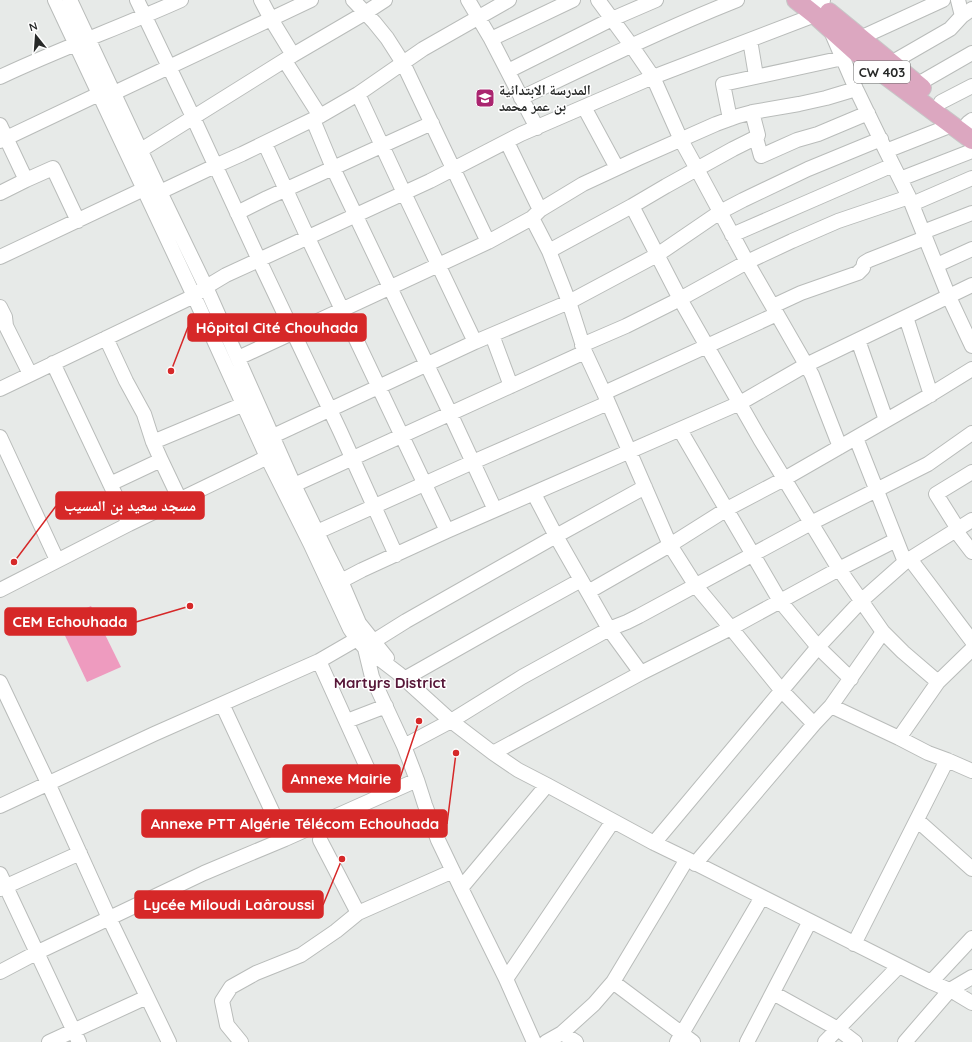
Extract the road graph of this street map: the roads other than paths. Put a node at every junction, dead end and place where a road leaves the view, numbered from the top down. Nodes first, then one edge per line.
1 (55, 0) edge
2 (70, 0) edge
3 (137, 0) edge
4 (181, 0) edge
5 (261, 0) edge
6 (311, 0) edge
7 (353, 0) edge
8 (385, 0) edge
9 (468, 0) edge
10 (509, 0) edge
11 (573, 0) edge
12 (598, 0) edge
13 (656, 0) edge
14 (737, 0) edge
15 (796, 0) edge
16 (943, 0) edge
17 (958, 0) edge
18 (817, 4) edge
19 (365, 13) junction
20 (967, 13) edge
21 (145, 16) junction
22 (478, 17) junction
23 (271, 19) junction
24 (612, 19) junction
25 (830, 29) junction
26 (860, 38) junction
27 (491, 39) junction
28 (750, 40) junction
29 (82, 42) junction
30 (632, 45) junction
31 (972, 53) edge
32 (289, 58) junction
33 (843, 58) junction
34 (403, 63) junction
35 (891, 63) junction
36 (169, 67) junction
37 (508, 71) junction
38 (756, 76) junction
39 (0, 77) edge
40 (653, 77) junction
41 (972, 86) edge
42 (856, 89) junction
43 (914, 89) junction
44 (114, 93) junction
45 (99, 94) junction
46 (358, 94) junction
47 (521, 98) junction
48 (941, 102) junction
49 (584, 107) junction
50 (752, 112) junction
51 (868, 113) junction
52 (193, 117) junction
53 (316, 118) junction
54 (730, 119) junction
55 (432, 123) junction
56 (0, 125) edge
57 (967, 127) edge
58 (537, 128) junction
59 (756, 138) junction
60 (3, 140) edge
61 (682, 140) junction
62 (507, 142) junction
63 (265, 144) junction
64 (883, 145) junction
65 (382, 146) junction
66 (141, 150) junction
67 (972, 151) edge
68 (893, 165) junction
69 (215, 166) junction
70 (333, 168) junction
71 (617, 168) junction
72 (697, 169) junction
73 (453, 170) junction
74 (972, 178) edge
75 (900, 179) junction
76 (26, 180) junction
77 (144, 189) junction
78 (286, 190) junction
79 (160, 192) junction
80 (0, 193) edge
81 (404, 193) junction
82 (911, 201) junction
83 (632, 206) junction
84 (720, 212) junction
85 (237, 213) junction
86 (972, 213) edge
87 (536, 214) junction
88 (356, 216) junction
89 (78, 221) junction
90 (732, 235) junction
91 (924, 235) junction
92 (308, 238) junction
93 (488, 242) junction
94 (972, 249) edge
95 (549, 251) junction
96 (1, 254) edge
97 (657, 255) junction
98 (259, 260) junction
99 (747, 262) junction
100 (438, 265) junction
101 (937, 265) junction
102 (972, 285) edge
103 (206, 286) junction
104 (391, 287) junction
105 (194, 296) junction
106 (949, 297) junction
107 (680, 299) junction
108 (569, 302) junction
109 (0, 307) edge
110 (342, 309) junction
111 (775, 310) junction
112 (906, 317) junction
113 (3, 327) edge
114 (293, 332) junction
115 (492, 335) junction
116 (106, 338) junction
117 (858, 340) junction
118 (971, 341) edge
119 (475, 342) junction
120 (707, 346) junction
121 (584, 349) junction
122 (238, 358) junction
123 (53, 363) junction
124 (427, 364) junction
125 (806, 365) junction
126 (972, 369) edge
127 (30, 374) junction
128 (378, 386) junction
129 (511, 386) junction
130 (0, 389) edge
131 (931, 394) junction
132 (606, 398) junction
133 (740, 403) junction
134 (244, 404) junction
135 (330, 410) junction
136 (450, 413) junction
137 (886, 420) junction
138 (680, 430) junction
139 (972, 433) edge
140 (401, 435) junction
141 (272, 436) junction
142 (0, 437) edge
143 (856, 438) junction
144 (153, 442) junction
145 (840, 447) junction
146 (630, 452) junction
147 (273, 454) junction
148 (4, 456) edge
149 (352, 458) junction
150 (161, 460) junction
151 (473, 462) junction
152 (972, 472) edge
153 (784, 479) junction
154 (110, 484) junction
155 (294, 484) junction
156 (425, 484) junction
157 (645, 487) junction
158 (877, 489) junction
159 (534, 494) junction
160 (180, 500) junction
161 (374, 506) junction
162 (495, 510) junction
163 (727, 510) junction
164 (972, 520) edge
165 (811, 523) junction
166 (129, 524) junction
167 (957, 530) junction
168 (447, 531) junction
169 (317, 532) junction
170 (556, 536) junction
171 (896, 540) junction
172 (670, 545) junction
173 (972, 552) edge
174 (396, 554) junction
175 (753, 555) junction
176 (57, 560) junction
177 (907, 561) junction
178 (839, 569) junction
179 (342, 581) junction
180 (584, 586) junction
181 (696, 586) junction
182 (0, 590) edge
183 (861, 601) junction
184 (780, 602) junction
185 (731, 628) junction
186 (609, 629) junction
187 (883, 632) junction
188 (972, 641) edge
189 (365, 642) junction
190 (818, 647) junction
191 (972, 649) edge
192 (319, 660) junction
193 (641, 672) junction
194 (401, 676) junction
195 (851, 679) junction
196 (0, 682) edge
197 (938, 682) junction
198 (782, 691) junction
199 (222, 704) junction
200 (386, 706) junction
201 (831, 706) junction
202 (347, 721) junction
203 (450, 721) junction
204 (814, 724) junction
205 (899, 738) junction
206 (404, 746) junction
207 (493, 753) junction
208 (947, 760) junction
209 (972, 771) edge
210 (417, 780) junction
211 (48, 783) junction
212 (547, 785) junction
213 (380, 796) junction
214 (0, 806) edge
215 (917, 820) junction
216 (613, 821) junction
217 (286, 839) junction
218 (320, 840) dead end
219 (654, 843) junction
220 (80, 852) junction
221 (691, 861) junction
222 (972, 869) edge
223 (453, 871) junction
224 (2, 883) edge
225 (461, 888) junction
226 (762, 897) junction
227 (358, 914) junction
228 (109, 918) junction
229 (810, 921) junction
230 (972, 938) edge
231 (854, 944) junction
232 (36, 953) junction
233 (899, 966) junction
234 (0, 972) edge
235 (972, 977) edge
236 (506, 979) junction
237 (613, 982) junction
238 (931, 982) junction
239 (952, 991) junction
240 (773, 993) junction
241 (147, 996) junction
242 (972, 998) edge
243 (972, 1003) edge
244 (838, 1029) junction
245 (562, 1033) junction
246 (76, 1036) edge
247 (684, 1039) edge
248 (49, 1042) edge
249 (169, 1042) edge
250 (241, 1042) edge
251 (534, 1042) edge
252 (546, 1042) edge
253 (576, 1042) edge
254 (746, 1042) edge
255 (825, 1042) edge
256 (855, 1042) edge
257 (905, 1042) edge

1 - 29 street
2 - 29 street
3 - 21 street
4 - 21 street
5 - 23 street
6 - 23 street
7 - 19 street
8 - 19 street
9 - 22 street
10 - 22 street
11 - 27 street
12 - 24 street
13 - 24 street
14 - 30 street
15 - 18 main road, CW 403
16 - 26 street
17 - 20 street
18 - 25 main road, CW 403
18 - 26 main road, CW 403
18 - 28 street
19 - 32 street
19 - 34 street
20 - 35 street
21 - 29 street
21 - 36 street
22 - 27 street
22 - 34 street
23 - 32 street
23 - 36 street
24 - 30 street
24 - 37 street
25 - 33 street
25 - 43 main road, CW 403
26 - 35 main road, CW 403
27 - 37 street
28 - 38 street
28 - 40 street
29 - 39 street
29 - 44 street
29 - 45 street
30 - 40 street
30 - 47 street
31 - 43 street
32 - 52 street
32 - 53 street
33 - 38 street
33 - 42 street
34 - 46 street
34 - 55 street
35 - 43 main road, CW 403
36 - 44 street
36 - 52 street
37 - 47 street
38 - 54 street
40 - 49 street
40 - 61 street
41 - 48 street
42 - 50 street
42 - 51 street
43 - 48 main road, CW 403
43 - 57 main road, CW 403
44 - 66 street
45 - 60 street
45 - 77 street
46 - 53 street
46 - 65 street
47 - 58 street
48 - 57 main road, CW 403
49 - 58 street
49 - 71 street
50 - 54 street
50 - 59 street
51 - 59 street
51 - 64 street
52 - 66 street
52 - 69 street
53 - 63 street
53 - 70 street
54 - 61 street
55 - 65 street
55 - 73 street
56 - 60 street
57 - 64 street
58 - 62 street
59 - 72 street
60 - 76 street
61 - 71 street
61 - 72 street
62 - 73 street
62 - 87 street
63 - 69 street
63 - 78 street
64 - 68 street
64 - 84 street
65 - 70 street
65 - 81 street
66 - 79 street
67 - 75 street
68 - 75 street
68 - 90 street
69 - 79 street
69 - 85 street
70 - 78 street
70 - 88 street
71 - 87 street
72 - 83 street
72 - 84 street
73 - 81 street
73 - 93 street
74 - 82 street
75 - 82 street
76 - 80 street
76 - 89 street
77 - 89 street
77 - 105 street
78 - 85 street
78 - 92 street
79 - 103 street
81 - 88 street
81 - 100 street
82 - 91 street
82 - 99 street
83 - 95 street
83 - 97 street
84 - 90 street
84 - 97 street
85 - 98 street
86 - 91 street
87 - 93 street
87 - 95 street
88 - 92 street
88 - 104 street
89 - 96 street
90 - 99 street
91 - 101 street
91 - 111 street
92 - 98 street
92 - 110 street
93 - 100 street
94 - 101 street
95 - 108 street
97 - 107 street
97 - 108 street
98 - 103 street
98 - 114 street
99 - 107 street
99 - 111 street
100 - 104 street
100 - 119 street
101 - 106 street
102 - 106 street
103 - 105 street
103 - 122 street
104 - 110 street
104 - 124 street
105 - 116 street
105 - 134 street
106 - 112 street
106 - 118 street
107 - 120 street
107 - 121 street
108 - 115 street
108 - 121 street
109 - 113 street
110 - 114 street
110 - 128 street
111 - 120 street
111 - 125 street
112 - 117 street
112 - 131 street
113 - 127 street
114 - 122 street
114 - 135 street
115 - 119 street
115 - 129 street
116 - 123 street
116 - 144 street
117 - 125 street
117 - 137 street
119 - 124 street
120 - 132 street
120 - 133 street
121 - 129 street
121 - 132 street
122 - 141 street
123 - 127 street
123 - 154 street
124 - 128 street
124 - 136 street
125 - 133 street
125 - 145 street
126 - 131 street
127 - 130 street
128 - 135 street
128 - 140 street
129 - 136 street
131 - 137 street
132 - 146 street
132 - 151 street
133 - 138 street
133 - 153 street
134 - 144 street
134 - 147 street
135 - 141 street
135 - 149 street
136 - 140 street
136 - 151 street
137 - 143 street
138 - 146 street
138 - 163 street
139 - 158 street
140 - 149 street
140 - 156 street
141 - 147 street
142 - 148 street
143 - 145 street
143 - 158 street
144 - 150 street
145 - 153 street
146 - 157 street
146 - 159 street
147 - 155 street
147 - 160 street
147 - 189 street
148 - 176 street
149 - 155 street
149 - 161 street
150 - 154 street
150 - 160 street
151 - 156 street
151 - 162 street
152 - 167 street
153 - 163 street
153 - 165 street
154 - 166 street
155 - 169 street
156 - 161 street
156 - 168 street
157 - 170 street
157 - 172 street
158 - 165 street
158 - 171 street
159 - 162 street
159 - 170 street
160 - 166 street
161 - 169 street
161 - 174 street
162 - 168 street
163 - 172 street
163 - 175 street
164 - 167 street
165 - 175 street
165 - 178 street
166 - 176 street
167 - 173 street
167 - 177 street
168 - 174 street
169 - 179 street
170 - 180 street
170 - 189 street
171 - 177 street
171 - 178 street
172 - 180 street
172 - 181 street
174 - 179 street
175 - 181 street
175 - 184 street
176 - 182 street
177 - 183 street
177 - 188 street
178 - 183 street
178 - 184 street
179 - 189 street
180 - 186 street
180 - 194 street
181 - 185 street
181 - 186 street
183 - 187 street
183 - 190 street
184 - 185 street
184 - 190 street
185 - 193 street
185 - 198 street
186 - 193 street
186 - 203 street
187 - 195 street
187 - 197 street
189 - 192 street
189 - 194 street
189 - 200 street
190 - 195 street
190 - 198 street
191 - 197 street
192 - 199 street
192 - 202 street
193 - 207 street
194 - 203 street
195 - 201 street
196 - 211 street
197 - 205 street
198 - 204 street
198 - 219 street
199 - 211 street
199 - 217 street
200 - 202 street
200 - 206 street
201 - 204 street
201 - 205 street
202 - 213 street
203 - 206 street
203 - 207 street
204 - 221 street
205 - 208 street
206 - 210 street
207 - 212 street
208 - 209 street
208 - 215 street
210 - 213 street
210 - 223 street
211 - 214 street
211 - 220 street
212 - 216 street
212 - 225 street
213 - 217 street
215 - 222 street
215 - 231 street
216 - 219 street
216 - 236 street
217 - 228 street
218 - 227 street
219 - 221 street
220 - 224 street
220 - 228 street
221 - 226 street
221 - 237 street
223 - 225 street
223 - 227 street
224 - 232 street
225 - 236 street
226 - 229 street
226 - 247 street
227 - 250 street
228 - 232 street
228 - 241 street
229 - 231 street
229 - 240 street
230 - 238 street
231 - 233 street
232 - 234 street
232 - 246 street
233 - 238 street
233 - 244 street
235 - 239 street
236 - 251 street
237 - 245 street
237 - 247 street
238 - 239 street
239 - 242 street
239 - 243 street
239 - 257 street
240 - 244 street
240 - 254 street
241 - 246 street
241 - 249 street
244 - 255 street
244 - 256 street
245 - 252 street
245 - 253 street
246 - 248 street

